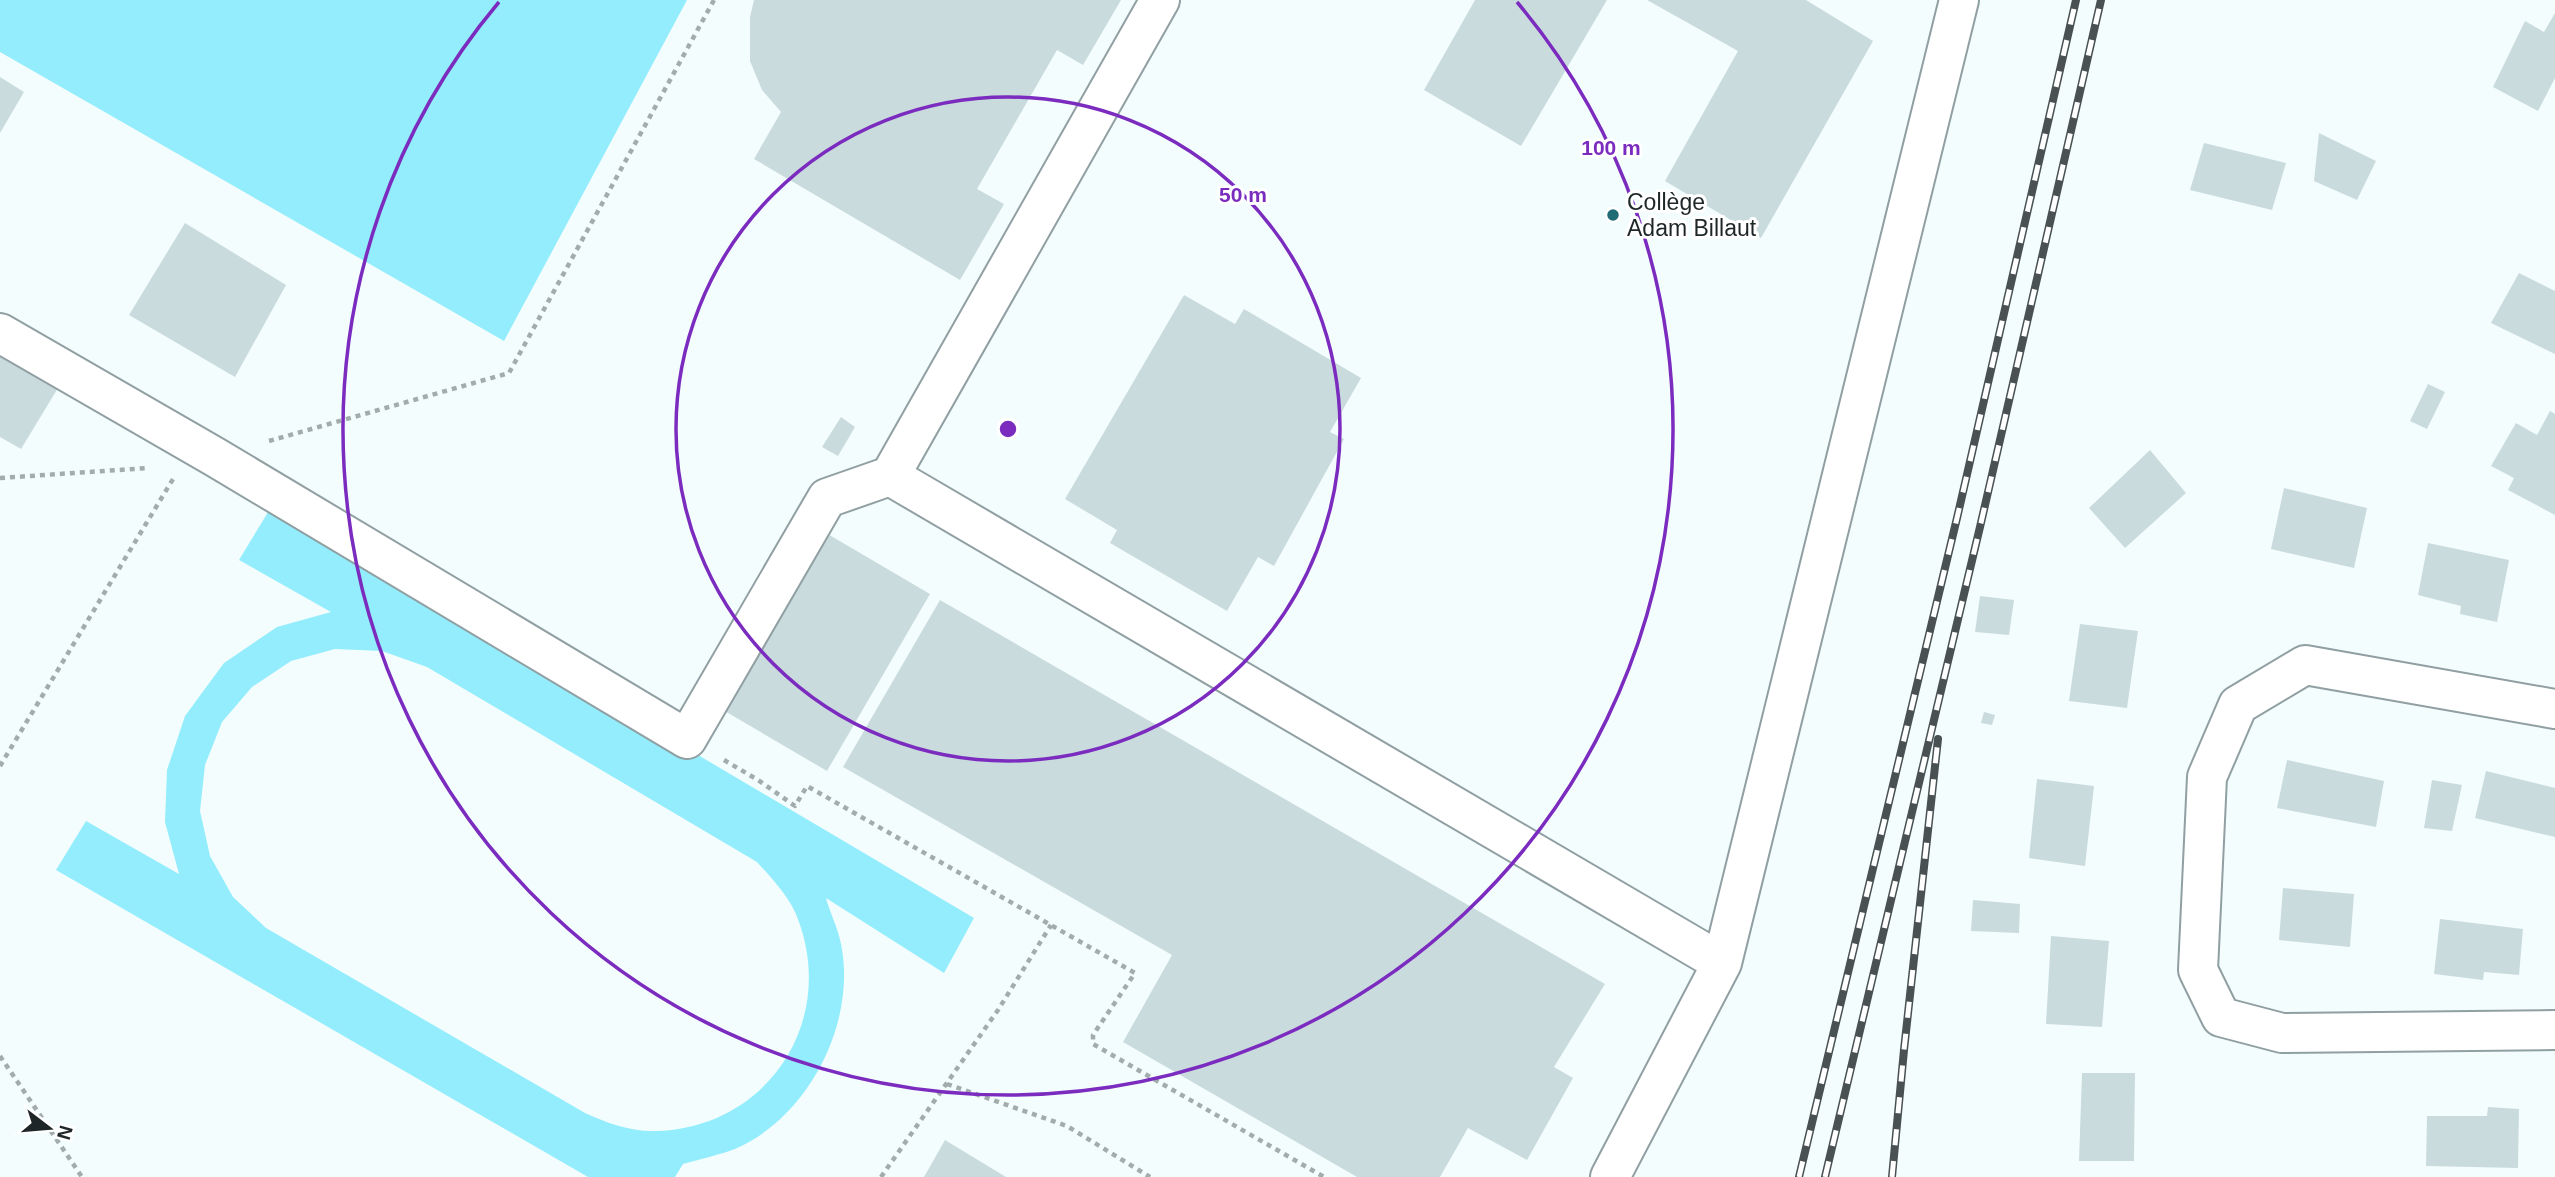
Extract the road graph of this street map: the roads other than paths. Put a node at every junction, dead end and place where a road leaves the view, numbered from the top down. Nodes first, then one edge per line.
1 (1160, 0) edge
2 (1959, 0) edge
3 (0, 333) edge
4 (890, 476) junction
5 (2555, 709) edge
6 (1723, 963) junction
7 (2555, 1030) edge
8 (1610, 1177) edge

1 - 4 street
2 - 6 street
3 - 4 street
4 - 6 street
5 - 7 street
6 - 8 street

